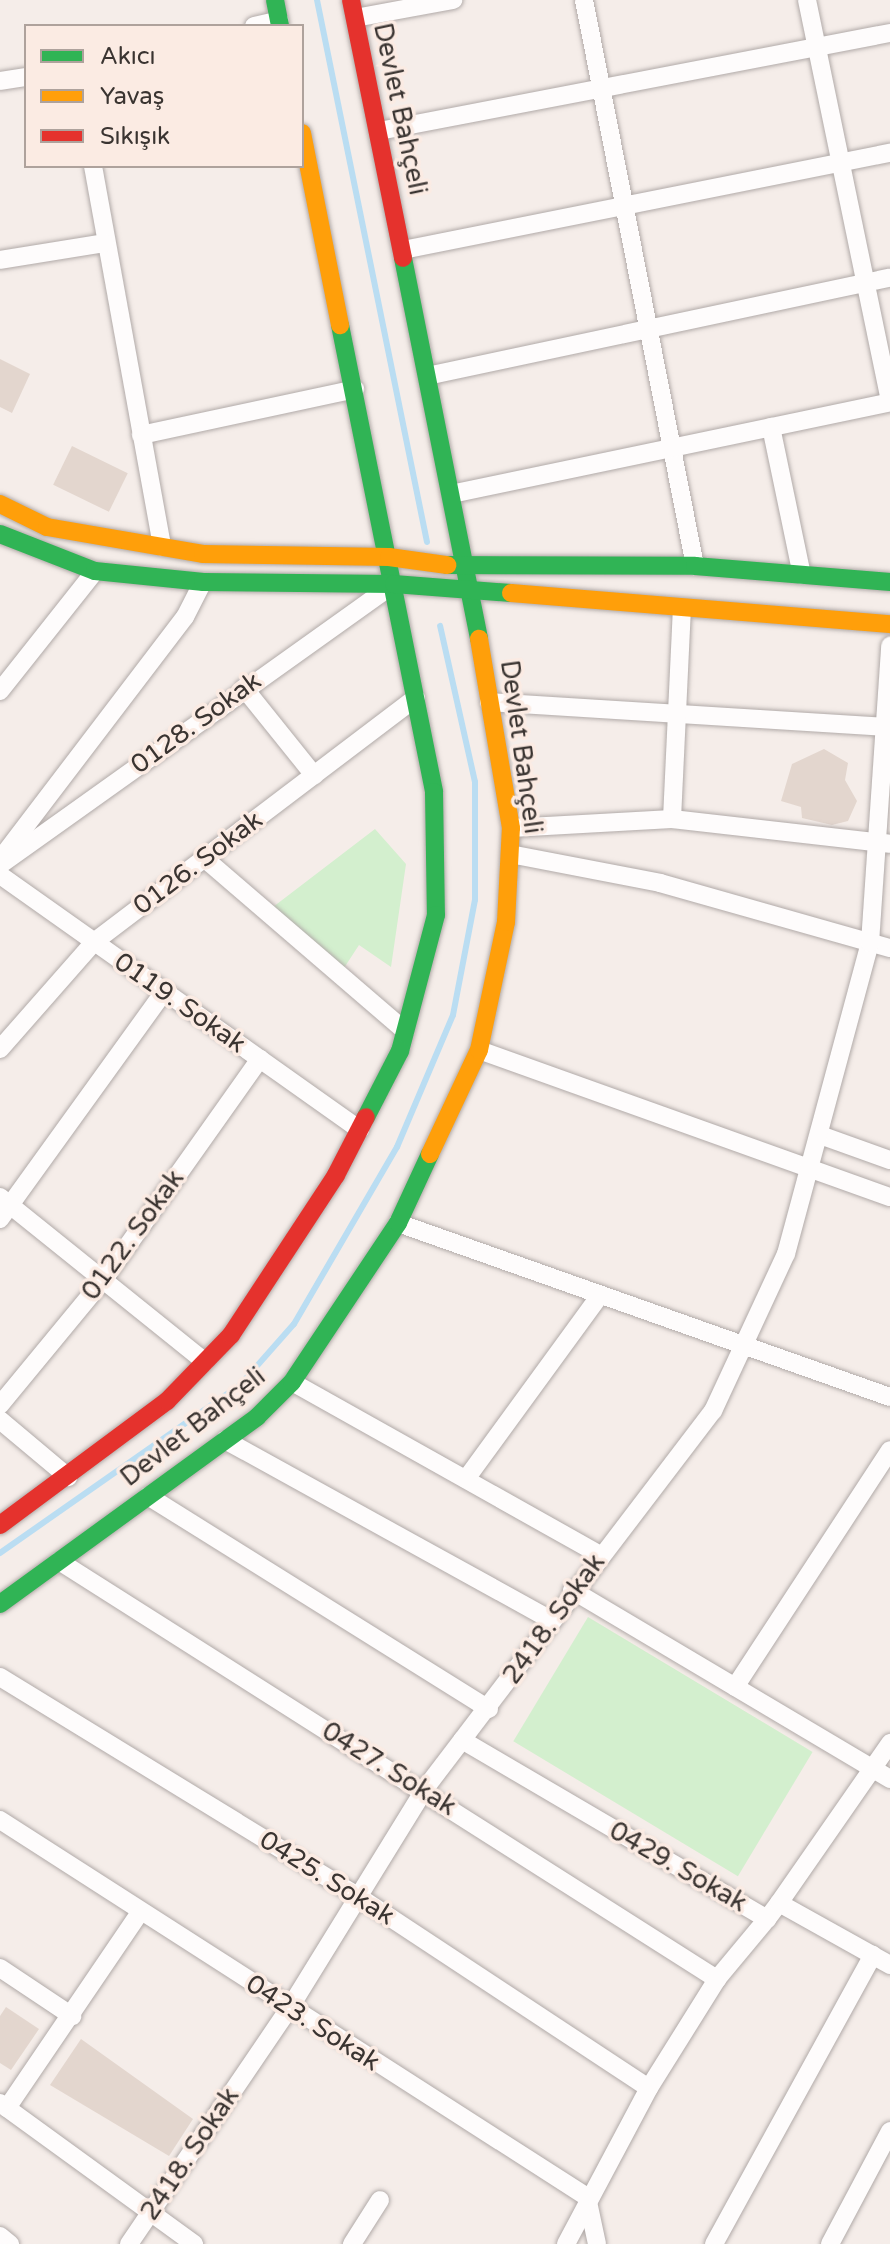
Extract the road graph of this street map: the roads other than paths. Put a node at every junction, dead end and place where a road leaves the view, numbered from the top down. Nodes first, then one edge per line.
1 (275, 0) edge
2 (453, 0) edge
3 (584, 0) edge
4 (807, 0) edge
5 (353, 9) edge
6 (279, 23) edge
7 (890, 33) edge
8 (817, 47) junction
9 (24, 77) edge
10 (0, 81) edge
11 (603, 88) junction
12 (379, 131) junction
13 (304, 143) edge
14 (890, 153) edge
15 (841, 162) junction
16 (93, 168) edge
17 (626, 210) junction
18 (105, 243) junction
19 (403, 250) junction
20 (0, 260) edge
21 (890, 278) edge
22 (865, 283) junction
23 (649, 330) junction
24 (427, 376) junction
25 (355, 389) junction
26 (890, 402) edge
27 (771, 427) junction
28 (141, 435) junction
29 (672, 449) junction
30 (451, 494) junction
31 (0, 504) edge
32 (0, 534) edge
33 (162, 547) junction
34 (389, 557) junction
35 (695, 566) junction
36 (466, 568) junction
37 (95, 571) junction
38 (802, 575) junction
39 (203, 582) junction
40 (890, 582) edge
41 (394, 584) junction
42 (470, 589) junction
43 (682, 609) junction
44 (890, 624) edge
45 (890, 646) edge
46 (244, 688) junction
47 (0, 691) edge
48 (416, 698) junction
49 (489, 702) junction
50 (680, 710) junction
51 (887, 727) edge
52 (314, 775) junction
53 (672, 819) junction
54 (511, 828) junction
55 (882, 843) edge
56 (510, 854) junction
57 (204, 858) junction
58 (0, 862) edge
59 (0, 875) edge
60 (94, 942) junction
61 (870, 943) junction
62 (890, 948) edge
63 (164, 992) junction
64 (405, 1031) junction
65 (0, 1049) edge
66 (479, 1050) junction
67 (260, 1059) junction
68 (360, 1130) junction
69 (820, 1135) junction
70 (890, 1160) edge
71 (810, 1169) junction
72 (890, 1197) edge
73 (4, 1207) edge
74 (398, 1223) junction
75 (104, 1279) junction
76 (600, 1295) junction
77 (744, 1346) junction
78 (205, 1362) junction
79 (292, 1382) junction
80 (890, 1397) edge
81 (0, 1405) edge
82 (0, 1420) edge
83 (225, 1440) junction
84 (890, 1450) edge
85 (68, 1477) junction
86 (466, 1479) junction
87 (148, 1496) junction
88 (0, 1525) edge
89 (600, 1555) junction
90 (59, 1561) junction
91 (572, 1590) junction
92 (0, 1604) edge
93 (549, 1619) junction
94 (0, 1677) edge
95 (735, 1687) junction
96 (489, 1709) junction
97 (462, 1740) junction
98 (890, 1743) edge
99 (870, 1767) junction
100 (890, 1779) edge
101 (424, 1790) junction
102 (0, 1820) edge
103 (359, 1897) junction
104 (779, 1903) junction
105 (140, 1912) junction
106 (767, 1919) junction
107 (882, 1960) edge
108 (0, 1968) edge
109 (717, 1979) junction
110 (289, 2009) junction
111 (72, 2016) junction
112 (649, 2088) junction
113 (4, 2105) edge
114 (890, 2131) edge
115 (587, 2197) junction
116 (380, 2200) dead end
117 (150, 2212) junction
118 (0, 2236) edge
119 (10, 2244) edge
120 (129, 2244) edge
121 (194, 2244) edge
122 (352, 2244) edge
123 (566, 2244) edge
124 (597, 2244) edge
125 (714, 2244) edge
126 (830, 2244) edge

1 - 6 street
2 - 5 street
3 - 11 street
4 - 8 street
5 - 12 street, Devlet Bahçeli
7 - 8 street
8 - 11 street
8 - 15 street
9 - 10 street
11 - 12 street
11 - 17 street
12 - 19 street, Devlet Bahçeli
13 - 25 street, Devlet Bahçeli
14 - 15 street
15 - 17 street
15 - 22 street
16 - 18 street
17 - 19 street
17 - 23 street
18 - 20 street
18 - 28 street
19 - 24 street, Devlet Bahçeli
21 - 22 street
22 - 23 street
22 - 26 street
23 - 24 street
23 - 29 street
24 - 30 street, Devlet Bahçeli
25 - 28 street
25 - 34 street, Devlet Bahçeli
26 - 27 street
27 - 29 street
27 - 38 street
28 - 33 street
29 - 30 street
29 - 35 street
30 - 36 street, Devlet Bahçeli
31 - 33 street
32 - 37 street
33 - 34 street
34 - 36 street
34 - 41 street, Devlet Bahçeli
35 - 36 street
35 - 38 street
36 - 42 street, Devlet Bahçeli
37 - 39 street
37 - 47 street
38 - 40 street
39 - 41 street
39 - 58 street
41 - 42 street
41 - 46 street, 0128. Sokak
41 - 48 street, Devlet Bahçeli
42 - 43 street
42 - 49 street, Devlet Bahçeli
43 - 44 street
43 - 50 street
45 - 51 street, 2418. Sokak
46 - 52 street
46 - 58 street, 0128. Sokak
48 - 52 street, 0126. Sokak
48 - 64 street, Devlet Bahçeli
49 - 50 street
49 - 54 street, Devlet Bahçeli
50 - 51 street
50 - 53 street
51 - 55 street, 2418. Sokak
52 - 57 street, 0126. Sokak
53 - 54 street
53 - 55 street
54 - 56 street, Devlet Bahçeli
55 - 61 street, 2418. Sokak
56 - 61 street
56 - 66 street, Devlet Bahçeli
57 - 60 street, 0126. Sokak
57 - 64 street
59 - 60 street, 0119. Sokak
60 - 63 street, 0119. Sokak
60 - 65 street, 0126. Sokak
61 - 62 street
61 - 69 street, 2418. Sokak
63 - 67 street, 0119. Sokak
63 - 73 street
64 - 68 street, Devlet Bahçeli
66 - 71 street
66 - 74 street, Devlet Bahçeli
67 - 68 street, 0119. Sokak
67 - 75 street, 0122. Sokak
68 - 78 street, Devlet Bahçeli
69 - 70 street
69 - 71 street, 2418. Sokak
71 - 72 street
71 - 77 street, 2418. Sokak
73 - 75 street
74 - 76 street
74 - 79 street, Devlet Bahçeli
75 - 78 street
75 - 81 street, 0122. Sokak
76 - 77 street
76 - 86 street
77 - 80 street
77 - 89 street, 2418. Sokak
78 - 85 street, Devlet Bahçeli
79 - 83 street, Devlet Bahçeli
79 - 86 street
82 - 85 street
83 - 87 street, Devlet Bahçeli
83 - 93 street
84 - 95 street
85 - 88 street, Devlet Bahçeli
86 - 89 street
87 - 90 street, Devlet Bahçeli
87 - 96 street
89 - 91 street, 2418. Sokak
90 - 92 street, Devlet Bahçeli
90 - 101 street, 0427. Sokak
91 - 93 street, 2418. Sokak
91 - 95 street
93 - 96 street, 2418. Sokak
94 - 103 street, 0425. Sokak
95 - 99 street
96 - 97 street, 2418. Sokak
97 - 101 street, 2418. Sokak
97 - 106 street, 0429. Sokak
98 - 99 street
99 - 100 street
99 - 104 street
101 - 103 street, 2418. Sokak
101 - 109 street, 0427. Sokak
102 - 105 street, 0423. Sokak
103 - 110 street, 2418. Sokak
103 - 112 street, 0425. Sokak
104 - 106 street, 0429. Sokak
104 - 107 street, 0429. Sokak
105 - 110 street, 0423. Sokak
105 - 111 street
106 - 109 street
107 - 125 street
108 - 111 street
109 - 112 street
110 - 115 street, 0423. Sokak
110 - 117 street, 2418. Sokak
111 - 113 street
112 - 115 street
113 - 117 street
114 - 126 street
115 - 123 street
115 - 124 street
116 - 122 street
117 - 120 street, 2418. Sokak
117 - 121 street
118 - 119 street

